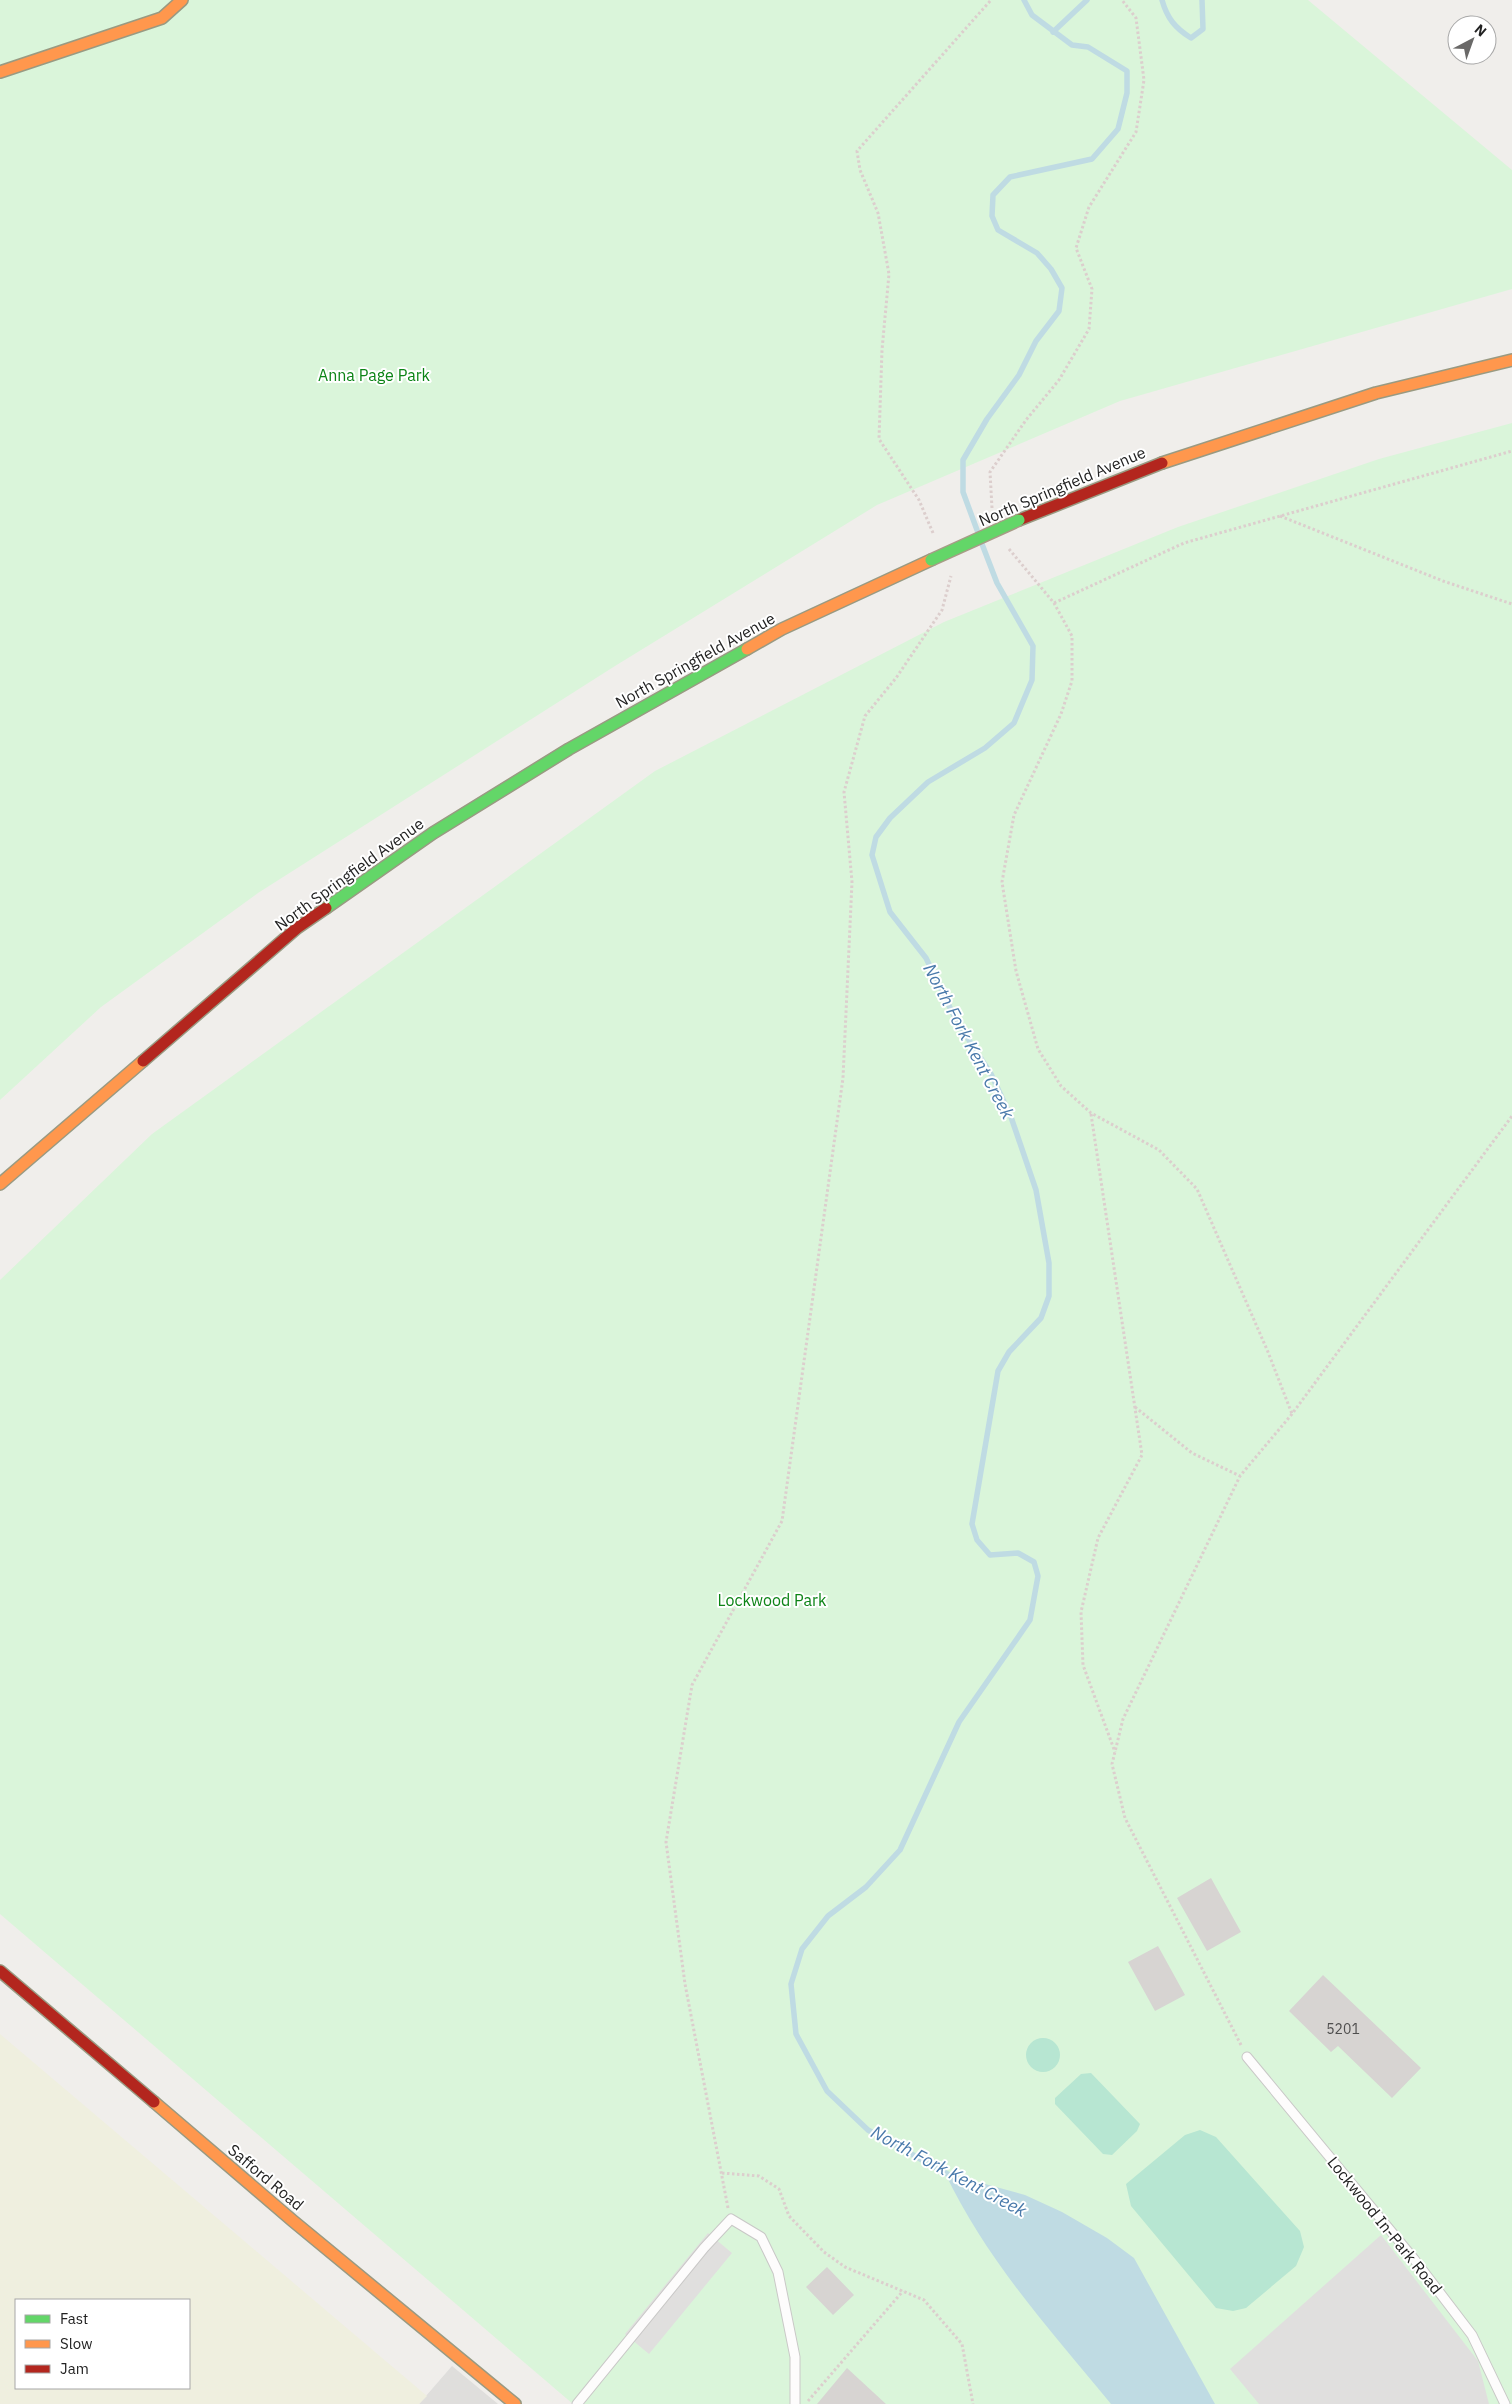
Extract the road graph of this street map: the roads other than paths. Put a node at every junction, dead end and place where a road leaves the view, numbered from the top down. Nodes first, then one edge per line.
1 (182, 0) edge
2 (0, 72) edge
3 (1512, 360) edge
4 (0, 1184) edge
5 (0, 1971) edge
6 (1247, 2057) road end
7 (515, 2404) edge
8 (577, 2404) edge
9 (795, 2404) edge
10 (1505, 2404) edge

1 - 2 main road
3 - 4 main road, North Springfield Avenue, bridge
5 - 7 main road, Safford Road
6 - 10 lane, Lockwood In-Park Road
8 - 9 lane

